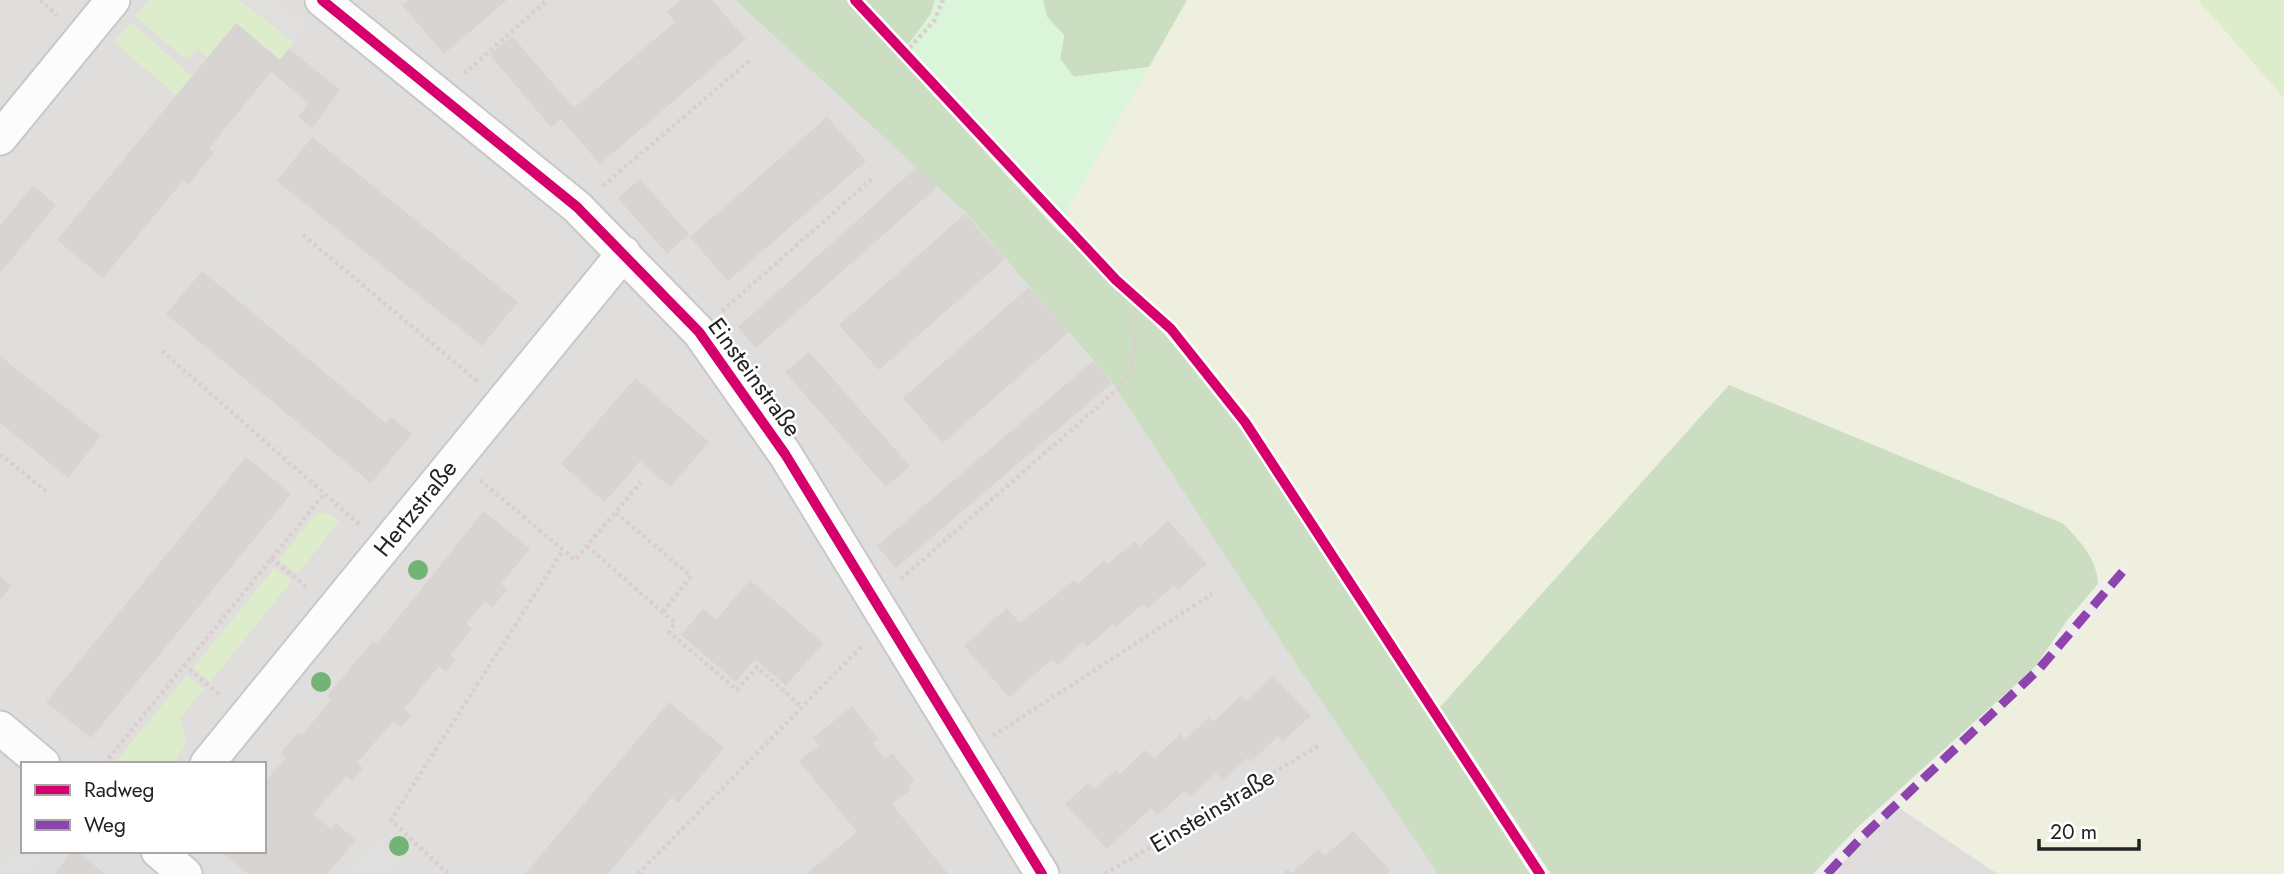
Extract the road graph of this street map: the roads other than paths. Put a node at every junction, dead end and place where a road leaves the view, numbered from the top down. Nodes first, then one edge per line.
1 (113, 0) edge
2 (322, 0) edge
3 (0, 138) edge
4 (624, 253) junction
5 (0, 728) edge
6 (41, 762) edge
7 (208, 762) edge
8 (160, 853) edge
9 (184, 874) edge
10 (1042, 874) edge

1 - 3 street
2 - 4 street, Einsteinstraße
4 - 7 street, Hertzstraße
4 - 10 street, Einsteinstraße
5 - 6 street
8 - 9 street

